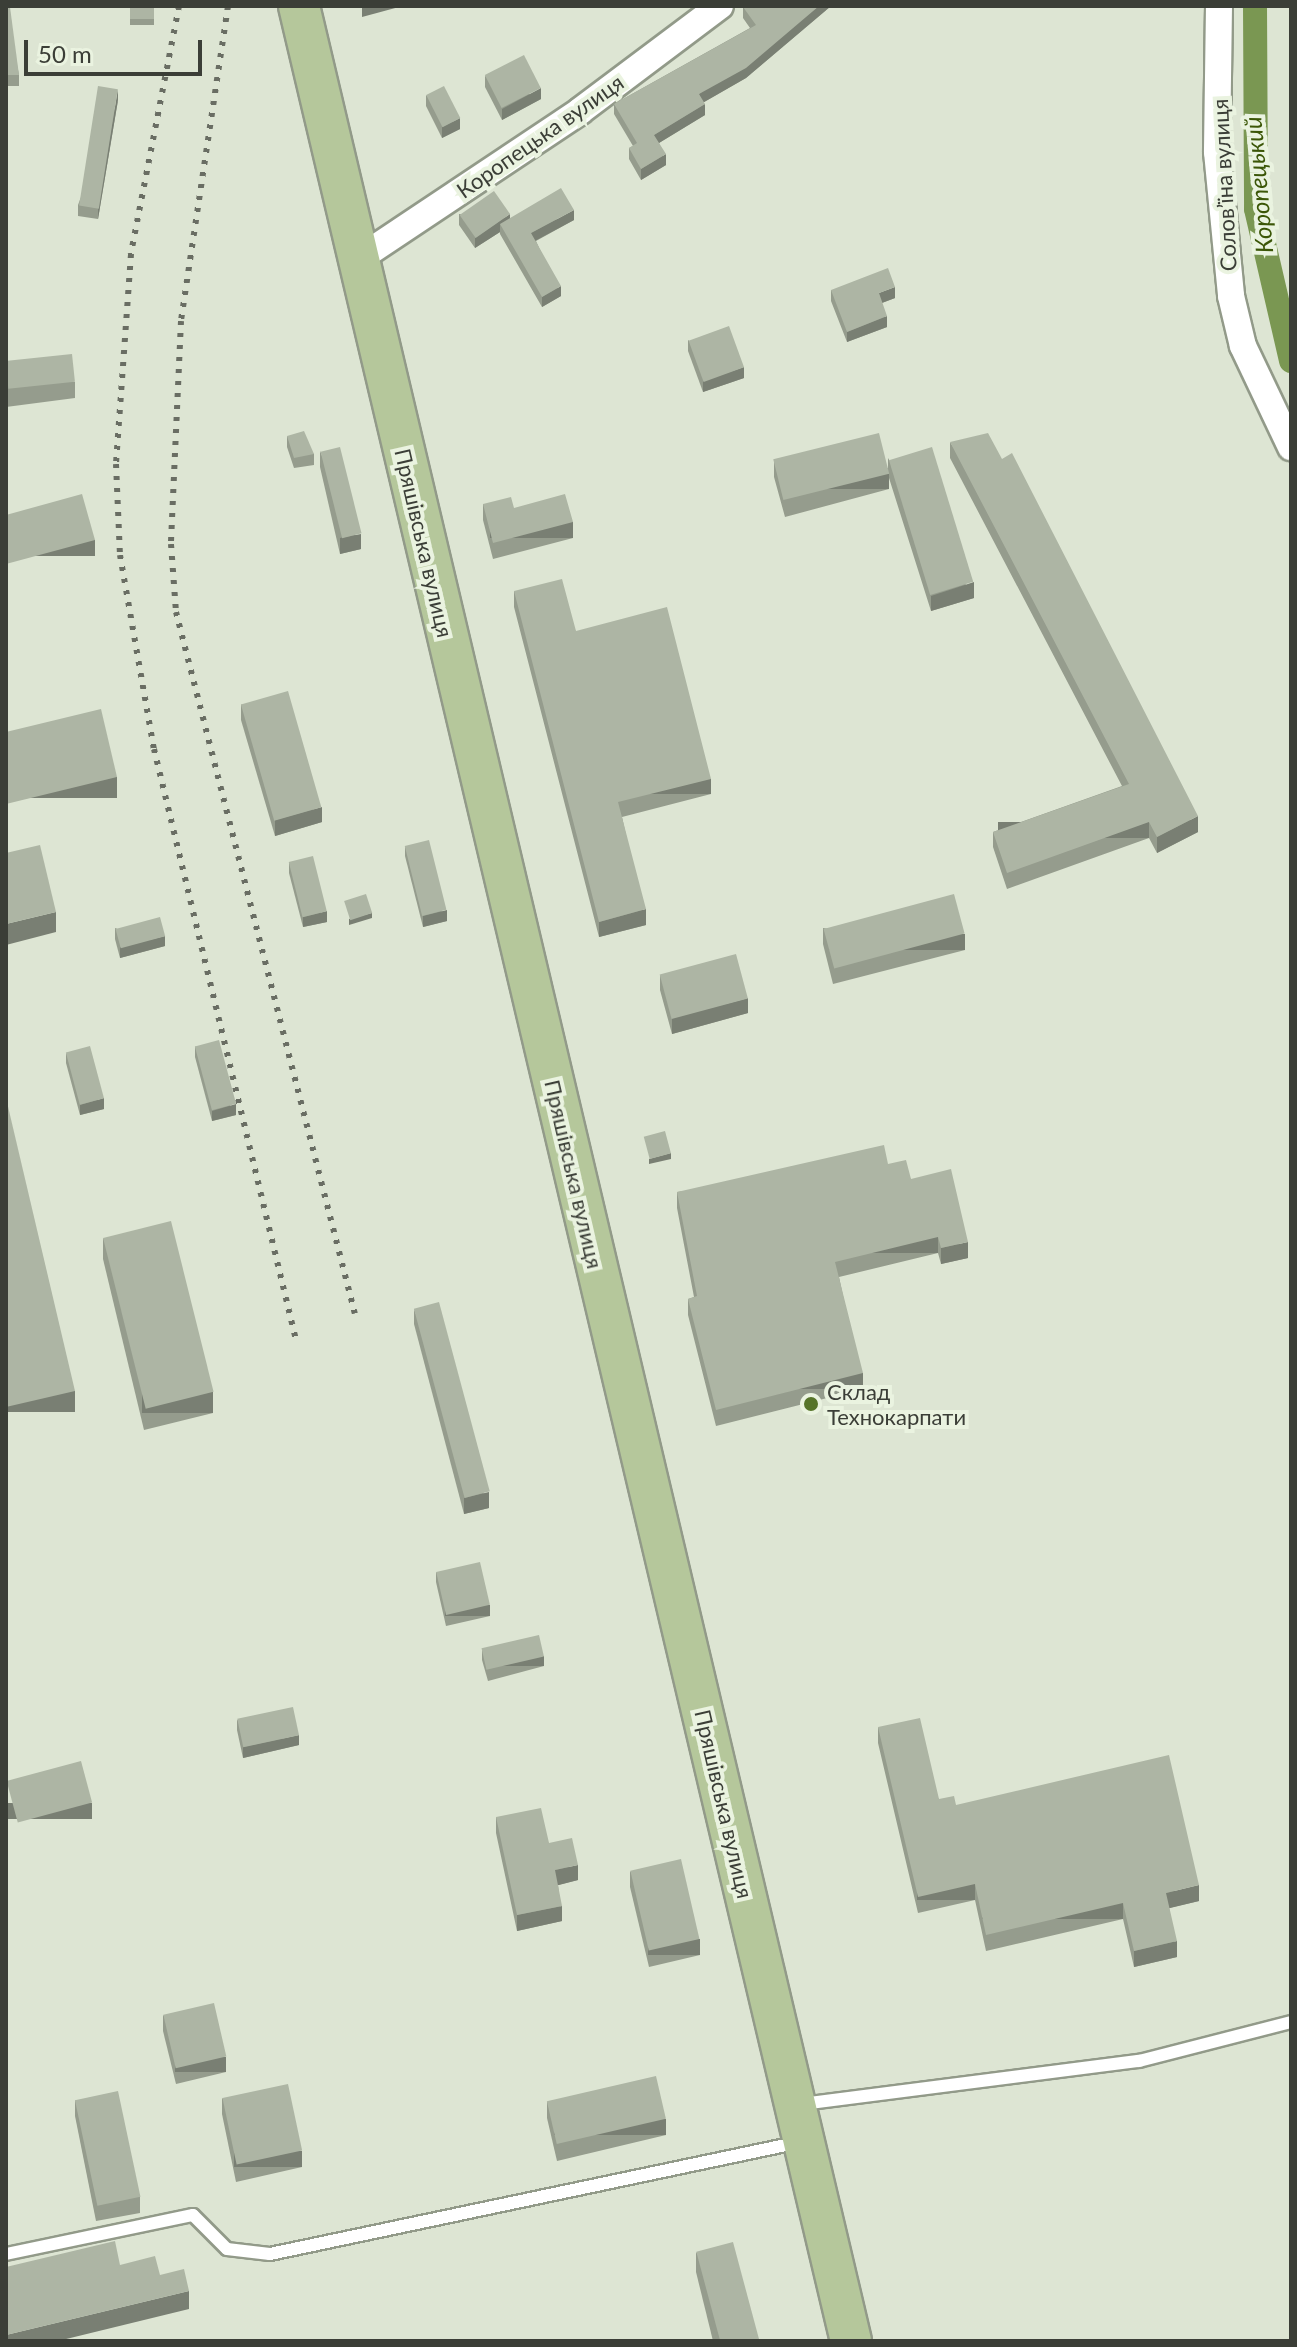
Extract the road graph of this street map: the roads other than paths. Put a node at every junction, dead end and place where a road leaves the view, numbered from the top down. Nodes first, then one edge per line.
1 (299, 6) edge
2 (720, 6) edge
3 (1219, 6) edge
4 (357, 260) junction
5 (1291, 447) edge
6 (1291, 2022) edge
7 (799, 2123) junction
8 (6, 2254) edge
9 (851, 2341) edge

1 - 4 main road, Пряшівська вулиця
2 - 4 street, Коропецька вулиця
3 - 5 street, Соловʼїна вулиця
4 - 7 main road, Пряшівська вулиця
6 - 7 lane
7 - 8 lane
7 - 9 main road, Пряшівська вулиця

